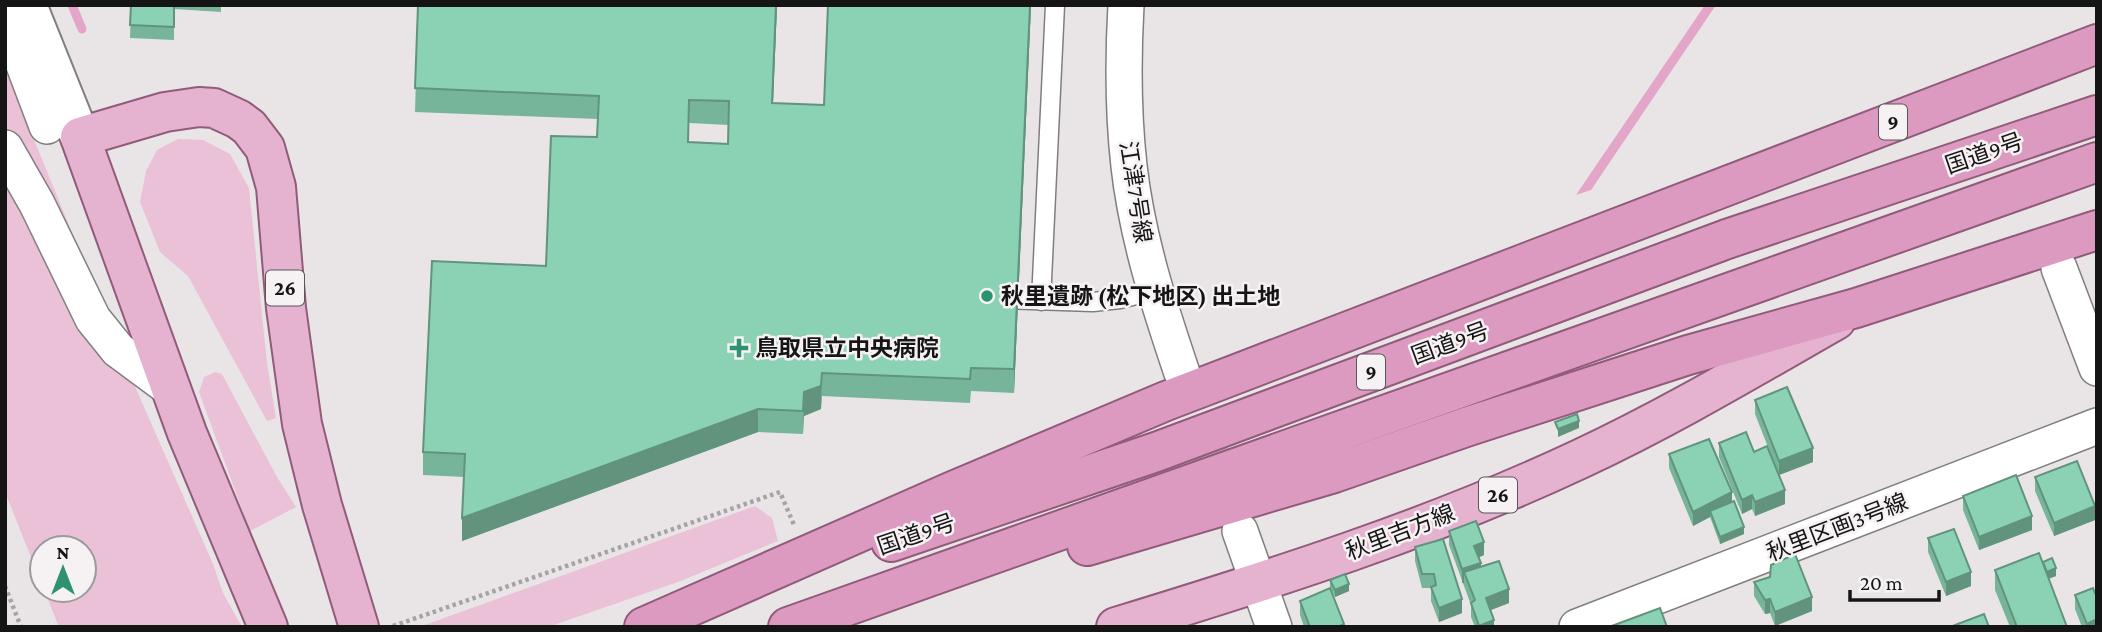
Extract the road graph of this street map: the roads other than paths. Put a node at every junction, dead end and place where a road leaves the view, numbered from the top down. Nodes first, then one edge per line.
1 (27, 5) edge
2 (1055, 5) edge
3 (1126, 5) edge
4 (5, 15) edge
5 (2097, 44) edge
6 (2097, 115) edge
7 (63, 132) junction
8 (5, 148) edge
9 (2097, 162) edge
10 (2097, 230) edge
11 (2059, 268) dead end
12 (1001, 272) edge
13 (1156, 290) junction
14 (1041, 301) junction
15 (1856, 308) junction
16 (2097, 368) edge
17 (1182, 373) tunnel mouth
18 (172, 390) junction
19 (2097, 426) edge
20 (1240, 531) tunnel mouth
21 (1266, 604) edge
22 (268, 627) edge
23 (359, 627) edge
24 (644, 627) edge
25 (788, 627) edge
26 (819, 627) edge
27 (1116, 627) edge
28 (1173, 627) edge
29 (1577, 627) edge

1 - 7 street
2 - 14 lane
3 - 13 street, 江津7号線
4 - 7 street
5 - 24 highway, 9
6 - 24 highway, 国道9号 / 9
7 - 18 main road
7 - 23 main road, 26
8 - 18 street
9 - 25 highway, 国道9号 / 9
10 - 15 highway
11 - 16 street
12 - 14 lane
13 - 14 lane
13 - 17 street, 江津7号線
15 - 21 main road, 秋里吉方線 / 26
15 - 26 highway
18 - 22 main road
19 - 29 street, 秋里区画3号線
20 - 21 street
21 - 27 main road, 秋里吉方線 / 26
21 - 28 street

